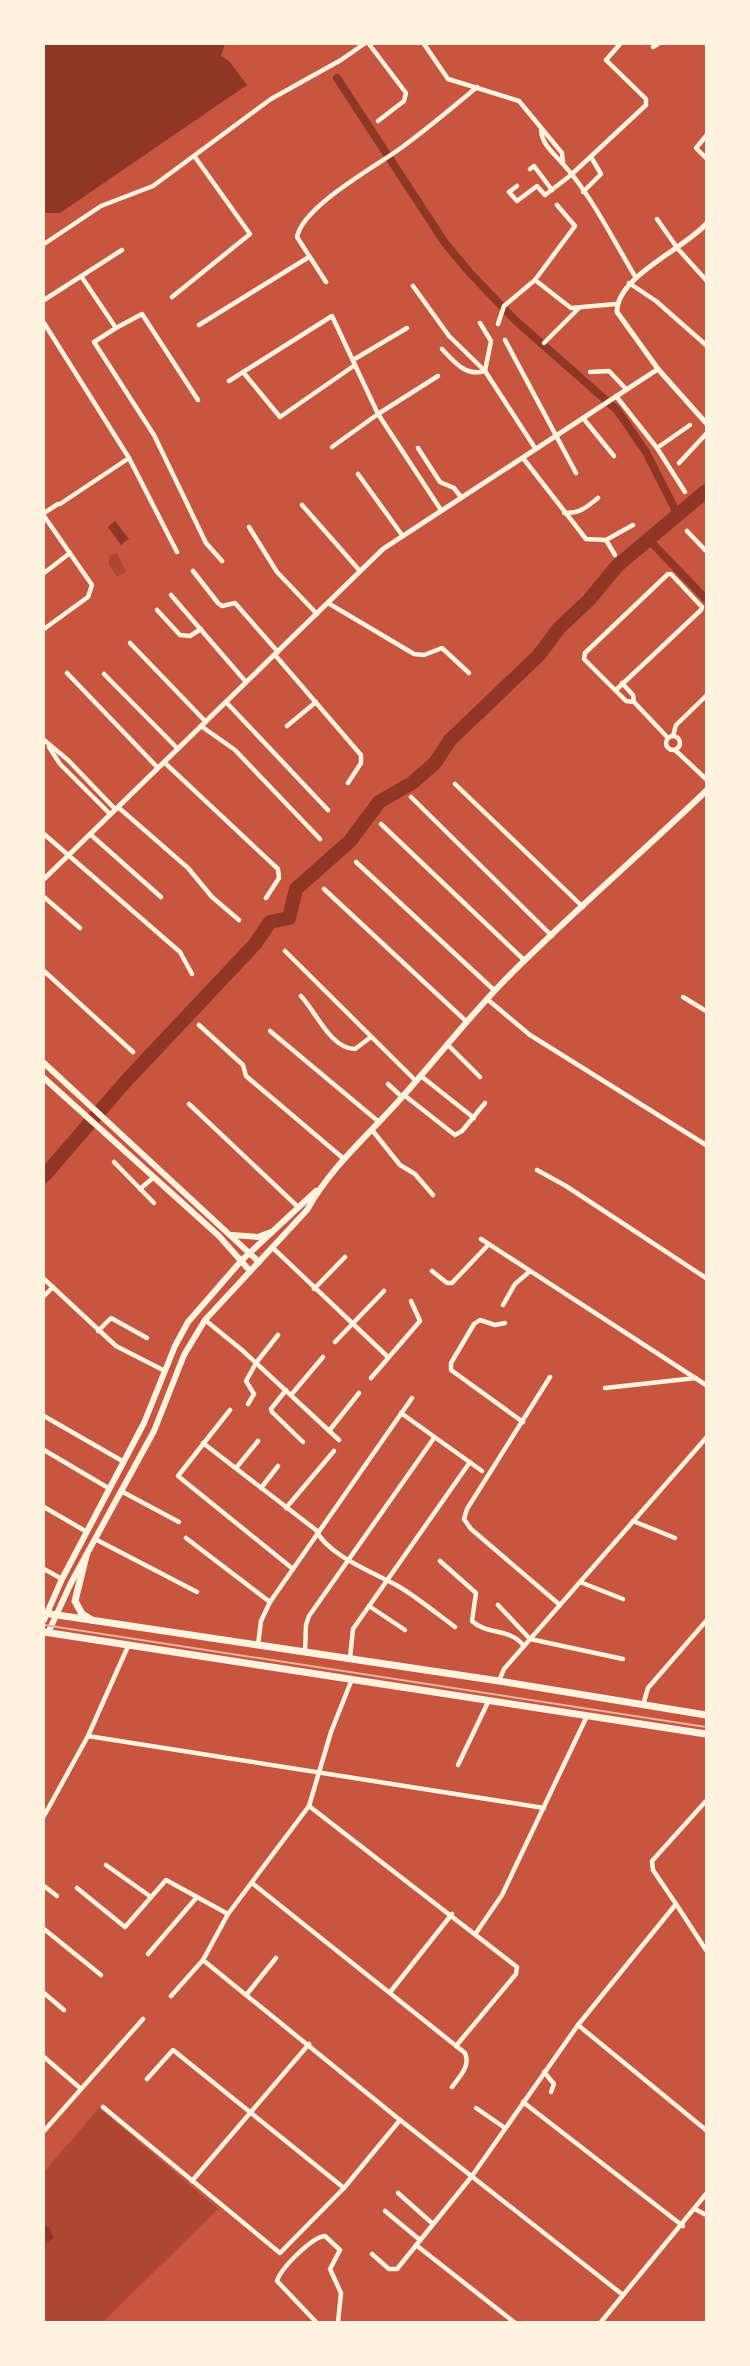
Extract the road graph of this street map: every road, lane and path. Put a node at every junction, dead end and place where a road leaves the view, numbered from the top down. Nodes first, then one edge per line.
1 (364, 44) edge
2 (369, 44) edge
3 (424, 44) edge
4 (620, 44) edge
5 (477, 87) junction
6 (378, 120) dead end
7 (706, 136) edge
8 (195, 157) junction
9 (591, 157) junction
10 (706, 158) edge
11 (530, 169) dead end
12 (571, 175) junction
13 (517, 186) dead end
14 (552, 190) junction
15 (583, 192) junction
16 (557, 205) dead end
17 (657, 219) dead end
18 (705, 229) edge
19 (55, 236) junction
20 (44, 237) edge
21 (44, 244) edge
22 (678, 249) junction
23 (122, 250) dead end
24 (309, 256) junction
25 (81, 276) junction
26 (636, 278) junction
27 (535, 280) junction
28 (706, 280) edge
29 (326, 282) dead end
30 (629, 283) junction
31 (413, 286) dead end
32 (172, 297) dead end
33 (44, 300) edge
34 (616, 304) junction
35 (578, 309) junction
36 (44, 322) edge
37 (480, 323) dead end
38 (498, 324) dead end
39 (199, 325) dead end
40 (116, 328) junction
41 (407, 328) dead end
42 (505, 340) dead end
43 (544, 343) dead end
44 (706, 345) edge
45 (442, 349) dead end
46 (354, 363) junction
47 (658, 369) junction
48 (485, 371) junction
49 (243, 372) junction
50 (590, 372) dead end
51 (438, 376) dead end
52 (229, 381) dead end
53 (626, 389) junction
54 (616, 396) junction
55 (198, 400) dead end
56 (378, 414) junction
57 (583, 418) junction
58 (706, 423) edge
59 (690, 425) dead end
60 (706, 434) edge
61 (555, 436) junction
62 (332, 447) dead end
63 (418, 448) dead end
64 (535, 448) junction
65 (657, 448) junction
66 (614, 456) dead end
67 (129, 458) junction
68 (523, 458) junction
69 (679, 463) dead end
70 (576, 473) dead end
71 (358, 474) dead end
72 (685, 492) dead end
73 (461, 497) junction
74 (598, 498) dead end
75 (302, 505) dead end
76 (441, 510) junction
77 (564, 513) junction
78 (44, 515) edge
79 (633, 525) dead end
80 (249, 526) dead end
81 (687, 531) dead end
82 (402, 535) junction
83 (606, 540) junction
84 (706, 551) edge
85 (177, 552) dead end
86 (70, 553) junction
87 (615, 555) dead end
88 (222, 561) dead end
89 (193, 571) dead end
90 (360, 571) junction
91 (44, 573) edge
92 (171, 595) dead end
93 (327, 603) junction
94 (157, 610) dead end
95 (317, 614) junction
96 (44, 629) edge
97 (201, 629) junction
98 (130, 643) dead end
99 (276, 653) junction
100 (67, 673) dead end
101 (469, 673) dead end
102 (104, 674) dead end
103 (246, 682) junction
104 (622, 683) junction
105 (616, 690) junction
106 (706, 696) edge
107 (226, 702) junction
108 (316, 702) junction
109 (634, 702) junction
110 (204, 724) junction
111 (287, 726) dead end
112 (670, 737) junction
113 (44, 740) edge
114 (48, 744) junction
115 (178, 749) junction
116 (675, 750) junction
117 (164, 762) junction
118 (158, 768) junction
119 (706, 779) edge
120 (348, 783) dead end
121 (455, 784) dead end
122 (706, 791) edge
123 (411, 797) dead end
124 (117, 808) junction
125 (328, 810) dead end
126 (110, 814) junction
127 (381, 824) dead end
128 (44, 834) edge
129 (90, 834) junction
130 (320, 839) dead end
131 (67, 856) junction
132 (356, 862) dead end
133 (44, 879) edge
134 (324, 889) dead end
135 (44, 897) edge
136 (161, 897) dead end
137 (266, 898) dead end
138 (583, 907) junction
139 (239, 920) dead end
140 (80, 928) dead end
141 (552, 936) junction
142 (285, 951) dead end
143 (524, 960) junction
144 (44, 971) edge
145 (192, 974) dead end
146 (495, 991) junction
147 (301, 996) dead end
148 (683, 997) dead end
149 (487, 999) junction
150 (706, 1011) edge
151 (467, 1022) junction
152 (199, 1025) dead end
153 (270, 1031) dead end
154 (370, 1037) junction
155 (447, 1044) junction
156 (133, 1052) dead end
157 (44, 1063) edge
158 (421, 1076) junction
159 (480, 1077) dead end
160 (44, 1078) edge
161 (416, 1082) junction
162 (388, 1084) dead end
163 (403, 1096) junction
164 (485, 1103) dead end
165 (189, 1104) dead end
166 (474, 1119) junction
167 (379, 1122) junction
168 (372, 1130) junction
169 (706, 1145) edge
170 (344, 1159) junction
171 (114, 1162) dead end
172 (537, 1170) dead end
173 (154, 1177) junction
174 (140, 1189) junction
175 (319, 1189) junction
176 (433, 1194) dead end
177 (154, 1203) dead end
178 (297, 1206) junction
179 (276, 1230) junction
180 (231, 1235) junction
181 (481, 1239) dead end
182 (488, 1245) junction
183 (273, 1248) junction
184 (249, 1253) junction
185 (345, 1257) dead end
186 (241, 1261) junction
187 (259, 1262) junction
188 (250, 1271) junction
189 (432, 1271) dead end
190 (529, 1272) junction
191 (706, 1278) edge
192 (44, 1279) edge
193 (53, 1287) junction
194 (314, 1289) junction
195 (384, 1291) dead end
196 (44, 1296) edge
197 (411, 1301) dead end
198 (503, 1305) dead end
199 (205, 1320) junction
200 (354, 1323) junction
201 (505, 1323) dead end
202 (98, 1331) junction
203 (278, 1335) dead end
204 (147, 1338) dead end
205 (335, 1342) dead end
206 (323, 1357) dead end
207 (388, 1357) junction
208 (256, 1363) junction
209 (165, 1371) junction
210 (549, 1377) dead end
211 (371, 1378) dead end
212 (696, 1378) junction
213 (706, 1385) edge
214 (605, 1388) dead end
215 (286, 1390) junction
216 (359, 1393) dead end
217 (291, 1395) junction
218 (412, 1398) dead end
219 (248, 1404) dead end
220 (230, 1410) dead end
221 (401, 1413) junction
222 (44, 1416) edge
223 (523, 1422) junction
224 (329, 1431) junction
225 (434, 1438) junction
226 (706, 1438) edge
227 (339, 1440) dead end
228 (258, 1441) dead end
229 (303, 1442) dead end
230 (203, 1443) junction
231 (44, 1450) edge
232 (334, 1451) dead end
233 (124, 1462) junction
234 (470, 1462) junction
235 (278, 1466) dead end
236 (236, 1468) junction
237 (482, 1471) dead end
238 (261, 1488) junction
239 (110, 1489) junction
240 (121, 1491) junction
241 (44, 1507) edge
242 (286, 1508) junction
243 (179, 1521) dead end
244 (633, 1521) junction
245 (87, 1532) junction
246 (318, 1535) junction
247 (186, 1538) dead end
248 (675, 1538) dead end
249 (95, 1539) junction
250 (86, 1556) junction
251 (351, 1560) junction
252 (440, 1561) dead end
253 (44, 1569) edge
254 (293, 1569) junction
255 (62, 1579) junction
256 (388, 1581) junction
257 (580, 1582) junction
258 (196, 1592) dead end
259 (54, 1596) junction
260 (623, 1599) dead end
261 (62, 1602) junction
262 (270, 1602) junction
263 (498, 1605) dead end
264 (560, 1605) junction
265 (369, 1606) junction
266 (44, 1615) edge
267 (55, 1616) junction
268 (706, 1621) edge
269 (96, 1622) junction
270 (455, 1627) dead end
271 (405, 1630) dead end
272 (46, 1633) edge
273 (530, 1640) junction
274 (129, 1644) junction
275 (258, 1645) junction
276 (524, 1646) junction
277 (305, 1652) junction
278 (350, 1658) junction
279 (623, 1659) dead end
280 (352, 1679) junction
281 (500, 1681) junction
282 (489, 1700) junction
283 (643, 1705) junction
284 (706, 1715) edge
285 (587, 1716) junction
286 (706, 1734) edge
287 (88, 1736) junction
288 (458, 1765) dead end
289 (318, 1772) junction
290 (706, 1801) edge
291 (309, 1806) junction
292 (544, 1808) junction
293 (44, 1816) edge
294 (106, 1864) dead end
295 (252, 1883) junction
296 (44, 1886) edge
297 (77, 1888) dead end
298 (57, 1896) dead end
299 (151, 1897) junction
300 (197, 1897) junction
301 (676, 1904) junction
302 (228, 1914) junction
303 (452, 1914) junction
304 (44, 1929) edge
305 (476, 1933) junction
306 (706, 1950) edge
307 (148, 1954) dead end
308 (276, 1958) dead end
309 (203, 1960) junction
310 (101, 1975) dead end
311 (391, 1991) junction
312 (44, 1993) edge
313 (247, 1994) junction
314 (171, 1995) dead end
315 (64, 2010) dead end
316 (143, 2019) dead end
317 (578, 2025) junction
318 (309, 2044) junction
319 (456, 2046) junction
320 (44, 2057) edge
321 (544, 2072) junction
322 (147, 2079) dead end
323 (452, 2087) dead end
324 (80, 2088) junction
325 (551, 2092) dead end
326 (523, 2102) junction
327 (103, 2107) dead end
328 (476, 2108) dead end
329 (251, 2112) junction
330 (400, 2120) junction
331 (44, 2128) edge
332 (505, 2128) junction
333 (706, 2130) edge
334 (472, 2176) junction
335 (192, 2181) junction
336 (344, 2188) junction
337 (399, 2193) dead end
338 (706, 2194) edge
339 (695, 2209) junction
340 (385, 2211) dead end
341 (706, 2215) edge
342 (433, 2224) junction
343 (683, 2226) junction
344 (418, 2242) junction
345 (372, 2254) dead end
346 (623, 2295) junction
347 (316, 2322) edge
348 (338, 2322) edge
349 (514, 2322) edge
350 (601, 2322) edge

1 - 8 street
2 - 6 street
3 - 5 street
4 - 9 street
5 - 12 street
5 - 24 street
7 - 10 street
8 - 19 street
8 - 32 street
9 - 12 street
9 - 15 street
11 - 14 street
12 - 14 street
12 - 15 street
13 - 14 street
15 - 26 street
16 - 27 street
17 - 22 street
18 - 22 street
19 - 20 street
19 - 21 street
22 - 26 street
22 - 28 street
23 - 25 street
24 - 29 street
24 - 39 street
25 - 33 street
25 - 40 street
26 - 30 street
27 - 35 street
27 - 38 street
30 - 34 street
30 - 44 street
31 - 48 street
34 - 35 street
34 - 47 street
35 - 43 street
36 - 67 street
37 - 48 street
40 - 55 street
40 - 88 street
41 - 46 street
42 - 61 street
45 - 48 street
46 - 49 street
46 - 49 street
46 - 56 street
47 - 53 street
47 - 58 street
48 - 64 street
49 - 52 street
50 - 53 street
51 - 56 street
53 - 54 street
54 - 57 street
54 - 65 street
56 - 62 street
56 - 76 street
57 - 61 street
57 - 66 street
59 - 65 street
60 - 69 street
61 - 64 street
61 - 70 street
63 - 73 street
64 - 68 street
65 - 72 street
67 - 78 street
67 - 85 street
68 - 73 street
68 - 77 street
71 - 82 street
73 - 76 street
74 - 77 street
75 - 90 street
76 - 82 street
77 - 83 street
78 - 86 street
79 - 83 street
80 - 95 street
81 - 84 street
82 - 90 street
83 - 87 street
86 - 91 street
86 - 96 street
89 - 99 street
90 - 93 street
92 - 97 street
93 - 95 street
93 - 101 street
94 - 97 street
95 - 99 street
97 - 103 street
98 - 110 street
99 - 103 street
99 - 108 street
100 - 118 street
102 - 115 street
103 - 107 street
104 - 105 street
104 - 105 street
104 - 109 street
105 - 109 street
106 - 112 street
107 - 110 street
107 - 125 street
108 - 111 street
108 - 120 street
109 - 112 street
110 - 115 street
110 - 130 street
112 - 116 street
112 - 116 street
113 - 114 street
114 - 124 street
114 - 126 street
115 - 117 street
116 - 119 street
117 - 118 street
117 - 137 street
118 - 124 street
121 - 138 street
122 - 138 main road
123 - 141 street
124 - 126 street
124 - 139 street
126 - 129 street
127 - 143 street
128 - 131 street
129 - 131 street
129 - 136 street
131 - 133 street
131 - 145 street
132 - 146 street
134 - 151 street
135 - 140 street
138 - 141 main road
141 - 143 main road
142 - 154 street
143 - 146 main road
144 - 156 street
146 - 149 main road
147 - 154 street
148 - 150 street
149 - 151 main road
149 - 169 street
151 - 155 main road
152 - 170 street
153 - 167 street
154 - 161 street
155 - 158 main road
155 - 159 street
157 - 180 main road
158 - 161 main road
158 - 166 street
160 - 173 main road
161 - 163 main road
162 - 163 street
163 - 166 street
163 - 167 main road
164 - 166 street
165 - 178 street
167 - 168 main road
168 - 170 main road
168 - 176 street
170 - 175 main road
171 - 174 street
172 - 191 street
173 - 174 street
173 - 186 main road
174 - 177 street
175 - 178 main road
175 - 183 main road
178 - 179 main road
179 - 180 main road
179 - 184 main road
180 - 184 main road
181 - 182 street
182 - 189 street
182 - 190 street
183 - 187 main road
183 - 194 street
184 - 186 main road
184 - 187 main road
185 - 194 street
186 - 188 main road
186 - 209 main road
187 - 188 main road
188 - 199 main road
190 - 198 street
190 - 212 street
192 - 193 street
193 - 196 street
193 - 202 street
194 - 200 street
195 - 200 street
197 - 207 street
199 - 208 street
199 - 240 main road
200 - 205 street
200 - 207 street
201 - 223 street
202 - 204 street
202 - 209 street
203 - 208 street
206 - 217 street
207 - 211 street
208 - 215 street
208 - 219 street
209 - 233 main road
210 - 223 street
212 - 213 street
212 - 214 street
215 - 217 street
215 - 229 street
216 - 224 street
217 - 224 street
218 - 221 street
220 - 230 street
221 - 225 street
221 - 246 street
222 - 233 street
223 - 264 street
224 - 227 street
225 - 234 street
225 - 251 street
226 - 244 street
228 - 236 street
230 - 236 street
230 - 254 street
231 - 239 street
232 - 242 street
233 - 239 main road
234 - 237 street
234 - 256 street
235 - 238 street
236 - 238 street
238 - 242 street
239 - 245 main road
240 - 243 street
240 - 249 main road
241 - 245 street
242 - 246 street
244 - 248 street
244 - 257 street
245 - 255 main road
246 - 251 street
246 - 254 street
247 - 262 street
249 - 250 main road
249 - 258 street
250 - 261 main road
250 - 269 main road
251 - 256 street
251 - 277 street
252 - 276 street
253 - 255 street
254 - 262 street
255 - 259 main road
256 - 265 street
256 - 270 street
257 - 260 street
257 - 264 street
259 - 261 main road
259 - 266 main road
261 - 267 main road
262 - 275 street
263 - 273 street
264 - 273 street
265 - 271 street
265 - 278 street
266 - 267 main road
267 - 269 main road
267 - 272 main road
268 - 283 street
269 - 275 main road
272 - 274 main road
273 - 276 street
273 - 279 street
274 - 280 main road
274 - 287 street
275 - 277 main road
276 - 281 street
277 - 278 main road
278 - 281 main road
280 - 282 main road
280 - 289 street
281 - 283 main road
282 - 285 main road
282 - 288 street
283 - 284 main road
285 - 286 main road
285 - 292 street
287 - 289 street
287 - 293 street
289 - 291 street
289 - 292 street
290 - 301 street
291 - 295 street
291 - 303 street
292 - 305 street
294 - 299 street
295 - 302 street
295 - 311 street
296 - 298 street
297 - 299 street
299 - 300 street
300 - 302 street
300 - 307 street
301 - 306 street
301 - 317 street
302 - 309 street
303 - 305 street
303 - 311 street
304 - 310 street
305 - 319 street
308 - 313 street
309 - 313 street
309 - 314 street
311 - 319 street
312 - 315 street
313 - 318 street
316 - 324 street
317 - 321 street
317 - 333 street
318 - 329 street
318 - 330 street
319 - 323 street
320 - 324 street
321 - 325 street
321 - 326 street
322 - 329 street
324 - 331 street
326 - 332 street
326 - 343 street
327 - 335 street
328 - 332 street
329 - 335 street
329 - 336 street
330 - 334 street
330 - 336 street
332 - 334 street
334 - 342 street
334 - 346 street
335 - 336 street
337 - 342 street
338 - 339 street
339 - 341 street
339 - 343 street
340 - 344 street
342 - 344 street
343 - 346 street
344 - 345 street
344 - 349 street
346 - 350 street
347 - 348 street

